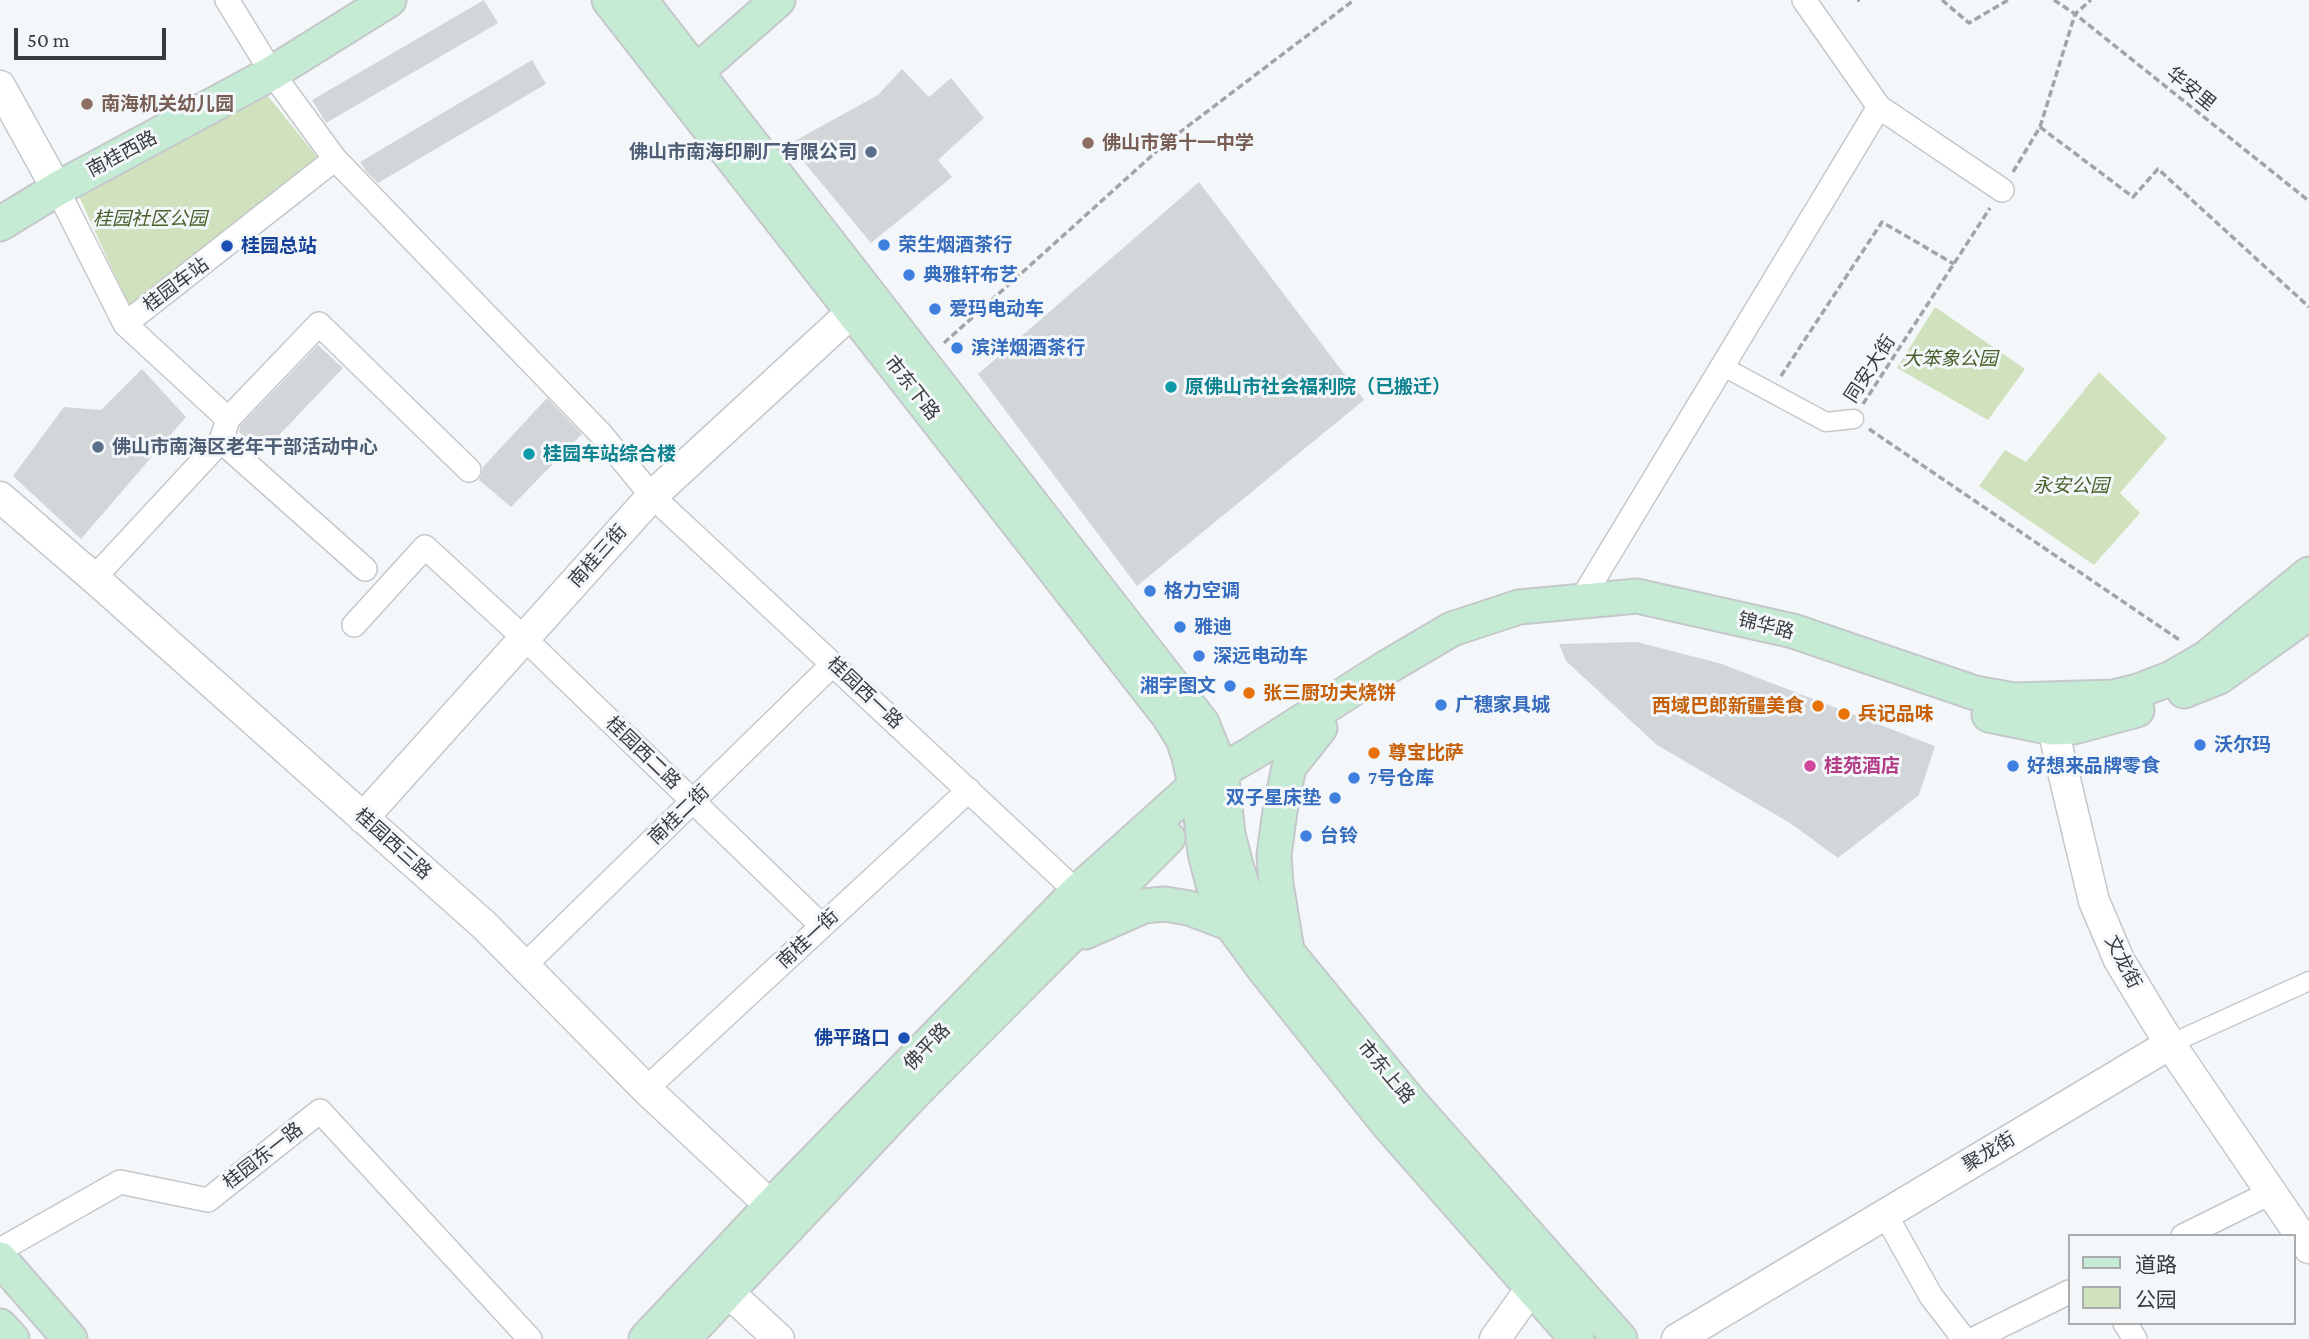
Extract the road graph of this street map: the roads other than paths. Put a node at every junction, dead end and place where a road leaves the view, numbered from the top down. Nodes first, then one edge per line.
1 (227, 0) edge
2 (389, 0) edge
3 (609, 0) edge
4 (640, 0) edge
5 (778, 0) edge
6 (1804, 0) edge
7 (272, 73) junction
8 (688, 80) junction
9 (0, 86) edge
10 (1879, 107) junction
11 (335, 159) junction
12 (57, 190) junction
13 (2002, 190) road end
14 (0, 224) edge
15 (852, 312) junction
16 (125, 324) junction
17 (1722, 366) junction
18 (1854, 419) road end
19 (224, 430) junction
20 (469, 470) dead end
21 (652, 496) junction
22 (0, 498) edge
23 (365, 569) dead end
24 (2309, 574) edge
25 (94, 578) junction
26 (1580, 602) junction
27 (2309, 613) edge
28 (354, 625) dead end
29 (524, 638) junction
30 (833, 664) junction
31 (2049, 714) junction
32 (1320, 728) junction
33 (1210, 788) junction
34 (969, 790) junction
35 (692, 802) junction
36 (363, 818) junction
37 (1077, 892) junction
38 (1231, 924) junction
39 (822, 926) junction
40 (1066, 940) junction
41 (1288, 953) junction
42 (524, 966) junction
43 (2309, 981) edge
44 (2170, 1044) junction
45 (646, 1089) junction
46 (2272, 1192) junction
47 (771, 1206) junction
48 (1885, 1214) junction
49 (2187, 1234) edge
50 (2309, 1248) edge
51 (0, 1250) edge
52 (0, 1259) edge
53 (1532, 1287) junction
54 (727, 1291) junction
55 (2068, 1292) edge
56 (0, 1326) edge
57 (12, 1339) edge
58 (69, 1339) edge
59 (530, 1339) edge
60 (646, 1339) edge
61 (683, 1339) edge
62 (779, 1339) edge
63 (1495, 1339) edge
64 (1577, 1339) edge
65 (1620, 1339) edge
66 (1677, 1339) edge
67 (1964, 1339) edge
68 (1974, 1339) edge

1 - 7 street, 桂园西一路
2 - 7 main road, 南桂西路
3 - 8 main road, 市东下路
4 - 8 main road, 市东下路
5 - 8 main road
6 - 10 street
7 - 11 street, 桂园西一路
7 - 12 main road, 南桂西路
8 - 15 main road, 市东下路
8 - 33 main road, 市东下路
9 - 12 street
10 - 13 street
10 - 17 street
11 - 16 street, 桂园车站
11 - 21 street, 桂园西一路
12 - 14 main road, 南桂西路
12 - 16 street
15 - 21 street, 南桂三街
15 - 33 main road, 市东下路
16 - 19 street
17 - 18 street
17 - 26 street
19 - 20 street
19 - 23 street
19 - 25 street
21 - 29 street, 南桂三街
21 - 30 street, 桂园西一路
22 - 25 street, 桂园西三路
24 - 31 main road, 锦华路
25 - 36 street, 桂园西三路
26 - 31 main road, 锦华路
26 - 33 main road, 锦华路
27 - 31 main road, 锦华路
28 - 29 street, 桂园西二路
29 - 35 street, 桂园西二路
29 - 36 street, 南桂三街
30 - 34 street, 桂园西一路
30 - 35 street, 南桂二街
31 - 32 main road, 锦华路
31 - 44 street, 文龙街
32 - 33 main road, 锦华路
32 - 41 main road
33 - 37 main road, 佛平路
33 - 38 main road, 市东上路
33 - 40 main road, 佛平路
33 - 41 main road, 市东上路
34 - 37 street, 桂园西一路
34 - 39 street, 南桂一街
35 - 39 street, 桂园西二路
35 - 42 street, 南桂二街
36 - 42 street, 桂园西三路
37 - 47 main road, 佛平路
38 - 40 main road
38 - 53 main road, 市东上路
39 - 45 street, 南桂一街
40 - 54 main road, 佛平路
41 - 65 main road, 市东上路
42 - 45 street, 桂园西三路
43 - 44 street, 聚龙街
44 - 46 street, 文龙街
44 - 48 street, 聚龙街
45 - 47 street, 桂园西三路
46 - 49 street
46 - 50 street, 文龙街
47 - 60 main road, 佛平路
48 - 66 street, 聚龙街
48 - 67 street
51 - 59 street, 桂园东一路
52 - 58 main road
53 - 63 street
53 - 64 main road, 市东上路
54 - 61 main road, 佛平路
54 - 62 street
55 - 68 street
56 - 57 main road

